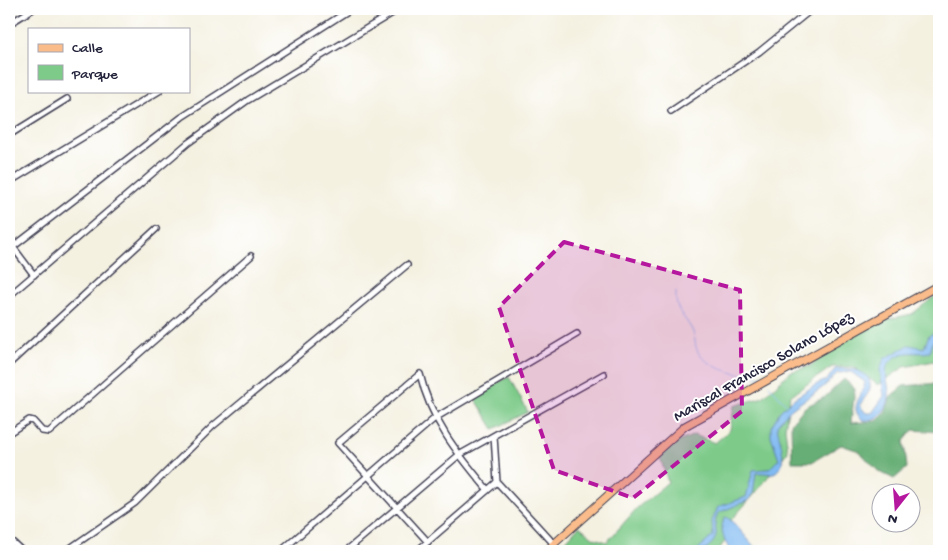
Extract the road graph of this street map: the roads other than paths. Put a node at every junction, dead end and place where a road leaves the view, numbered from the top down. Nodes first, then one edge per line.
1 (33, 9) edge
2 (351, 9) edge
3 (399, 9) edge
4 (812, 9) edge
5 (9, 24) edge
6 (157, 92) edge
7 (67, 99) dead end
8 (671, 111) dead end
9 (9, 135) edge
10 (9, 182) edge
11 (156, 229) dead end
12 (11, 249) edge
13 (251, 256) dead end
14 (407, 265) dead end
15 (34, 275) junction
16 (939, 285) edge
17 (9, 296) edge
18 (577, 334) dead end
19 (9, 364) edge
20 (604, 374) dead end
21 (435, 418) junction
22 (9, 433) edge
23 (494, 436) junction
24 (459, 455) junction
25 (367, 475) junction
26 (497, 482) junction
27 (487, 489) junction
28 (396, 507) junction
29 (9, 539) edge
30 (939, 539) edge
31 (428, 542) junction
32 (554, 544) junction
33 (22, 551) edge
34 (66, 551) edge
35 (282, 551) edge
36 (346, 551) edge
37 (417, 551) edge
38 (546, 551) edge
39 (939, 551) edge

1 - 5 street
2 - 12 street
3 - 15 street
4 - 8 street
6 - 10 street
7 - 9 street
11 - 19 street
12 - 15 street
13 - 22 street
14 - 34 street
15 - 17 street
16 - 32 main road, Mariscal Francisco Solano López
18 - 21 street
20 - 23 street
21 - 24 street
21 - 25 street
21 - 25 street
23 - 24 street
23 - 26 street
24 - 27 street
24 - 28 street
25 - 28 street
25 - 35 street
26 - 27 street
26 - 32 street
27 - 31 street
28 - 31 street
28 - 36 street
29 - 33 street
30 - 39 street
31 - 37 street
32 - 38 main road, Mariscal Francisco Solano López

